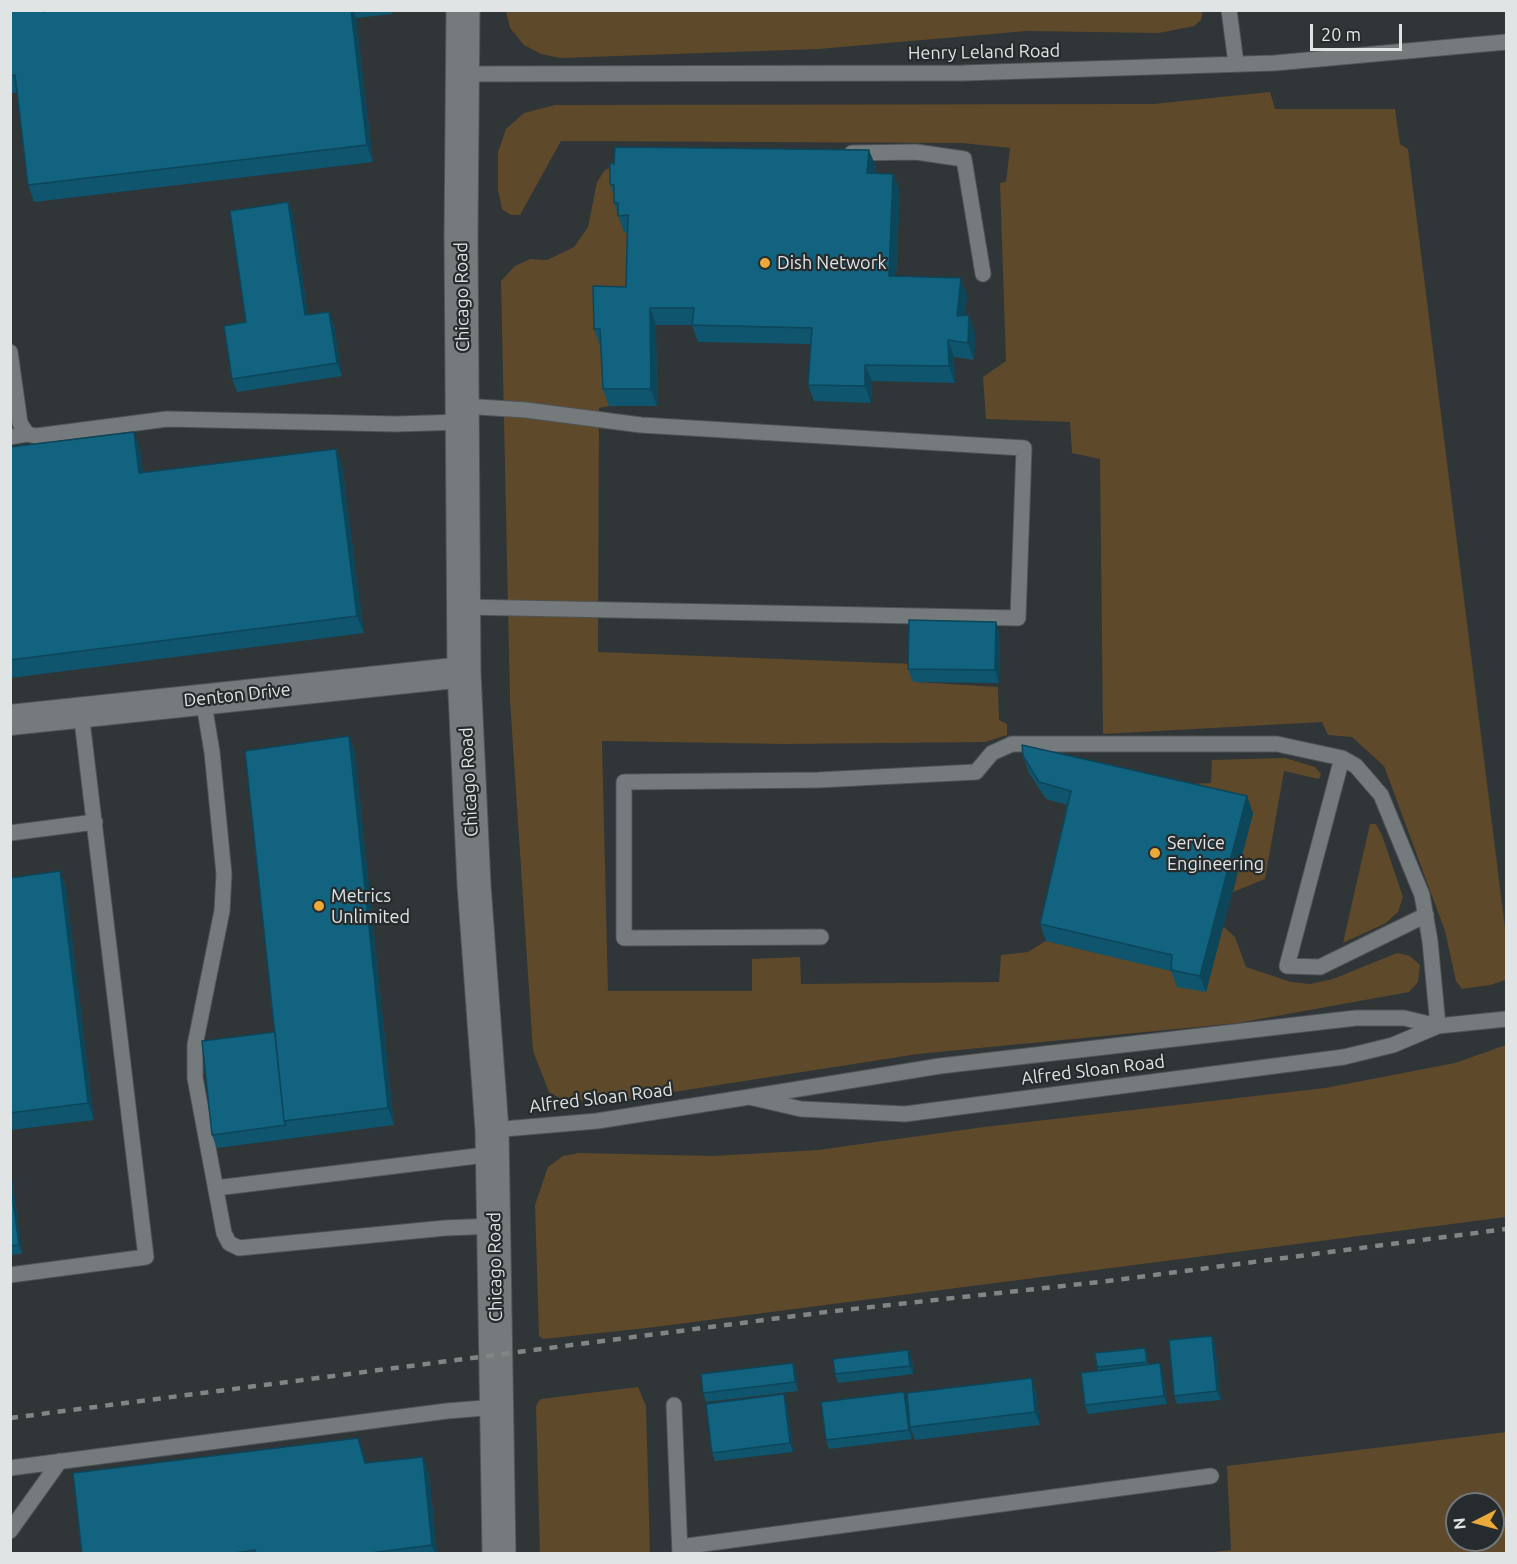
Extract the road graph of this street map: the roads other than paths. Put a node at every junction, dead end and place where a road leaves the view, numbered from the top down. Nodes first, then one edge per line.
1 (463, 10) edge
2 (1229, 10) edge
3 (1506, 42) edge
4 (1236, 63) junction
5 (461, 74) junction
6 (835, 153) edge
7 (983, 274) dead end
8 (10, 352) edge
9 (463, 414) junction
10 (27, 434) junction
11 (10, 437) edge
12 (464, 607) junction
13 (464, 672) junction
14 (203, 698) junction
15 (81, 712) junction
16 (10, 720) edge
17 (1342, 758) junction
18 (95, 822) junction
19 (10, 833) edge
20 (1426, 915) junction
21 (821, 938) dead end
22 (1506, 1019) edge
23 (1438, 1026) junction
24 (749, 1097) junction
25 (493, 1142) junction
26 (216, 1188) junction
27 (495, 1226) junction
28 (10, 1275) edge
29 (674, 1405) dead end
30 (497, 1407) junction
31 (60, 1461) junction
32 (10, 1468) edge
33 (1211, 1476) dead end
34 (10, 1531) edge
35 (680, 1550) edge
36 (499, 1554) edge

1 - 5 main road, Chicago Road
2 - 4 lane
3 - 4 lane, Henry Leland Road
4 - 5 lane, Henry Leland Road
5 - 9 main road, Chicago Road
6 - 7 lane
8 - 10 lane
9 - 10 lane
9 - 12 main road, Chicago Road
9 - 12 lane
10 - 11 lane
12 - 13 main road, Chicago Road
13 - 14 street, Denton Drive
13 - 25 main road, Chicago Road
14 - 15 street, Denton Drive
14 - 26 lane
15 - 16 street, Denton Drive
15 - 18 lane
17 - 20 lane
17 - 20 lane
17 - 21 lane
18 - 19 lane
18 - 28 lane
20 - 23 lane
22 - 23 lane, Alfred Sloan Road
23 - 24 lane, Alfred Sloan Road
23 - 24 lane, Alfred Sloan Road
24 - 25 lane, Alfred Sloan Road
25 - 26 lane, Alfred Sloan Road
25 - 27 main road, Chicago Road
26 - 27 lane
27 - 30 main road, Chicago Road
29 - 35 lane
30 - 31 lane
30 - 36 main road, Chicago Road
31 - 32 lane
31 - 34 lane
33 - 35 lane

